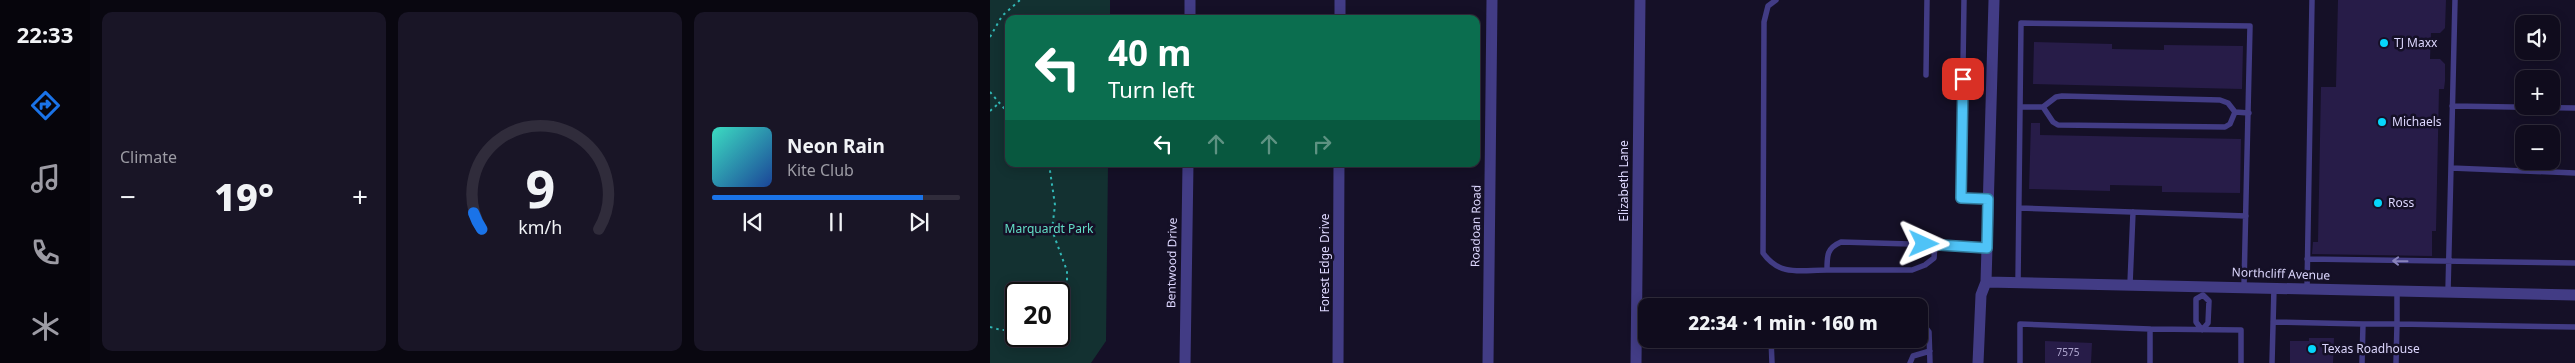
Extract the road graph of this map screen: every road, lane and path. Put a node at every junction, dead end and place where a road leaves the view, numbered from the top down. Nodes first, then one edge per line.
1 (1020, 0) edge
2 (1190, 0) edge
3 (1340, 0) edge
4 (1492, 0) edge
5 (1640, 0) edge
6 (1776, 0) edge
7 (1927, 0) edge
8 (1964, 0) edge
9 (1994, 0) edge
10 (2312, 0) edge
11 (2455, 0) edge
12 (1190, 15) edge
13 (1340, 15) edge
14 (990, 37) edge
15 (1926, 75) dead end
16 (990, 92) edge
17 (998, 104) junction
18 (2452, 106) junction
19 (2020, 107) junction
20 (2043, 107) junction
21 (2575, 108) edge
22 (1005, 110) edge
23 (990, 111) edge
24 (2235, 112) junction
25 (2248, 113) junction
26 (1050, 167) edge
27 (1188, 167) edge
28 (1339, 167) edge
29 (2451, 168) junction
30 (2575, 173) edge
31 (1988, 199) junction
32 (2019, 208) junction
33 (2133, 212) junction
34 (2246, 216) junction
35 (1910, 244) dead end
36 (1924, 244) dead end
37 (1935, 244) junction
38 (1987, 248) junction
39 (2307, 259) junction
40 (2449, 262) junction
41 (2575, 262) edge
42 (1828, 270) junction
43 (1067, 282) edge
44 (1986, 282) junction
45 (2018, 282) junction
46 (2130, 284) junction
47 (2244, 286) junction
48 (2274, 288) junction
49 (2307, 289) junction
50 (2203, 290) junction
51 (2397, 290) junction
52 (2448, 292) junction
53 (2575, 295) edge
54 (2273, 322) junction
55 (2363, 324) junction
56 (2397, 324) junction
57 (990, 327) edge
58 (2575, 327) edge
59 (2150, 328) junction
60 (1005, 330) edge
61 (2202, 330) junction
62 (1928, 331) edge
63 (1771, 348) edge
64 (1930, 351) junction
65 (1185, 363) edge
66 (1338, 363) edge
67 (1488, 363) edge
68 (1636, 363) edge
69 (1772, 363) edge
70 (1910, 363) edge
71 (1930, 363) edge
72 (1978, 363) edge
73 (2020, 363) edge
74 (2150, 363) edge
75 (2241, 363) edge
76 (2272, 363) edge
77 (2362, 363) edge
78 (2396, 363) edge

1 - 14 path
2 - 12 street
3 - 13 street
4 - 67 street, Roadoan Road
5 - 68 street, Elizabeth Lane
6 - 42 lane
7 - 15 lane
8 - 31 lane
9 - 31 street
10 - 39 lane
11 - 18 lane
16 - 17 path
17 - 22 path
17 - 23 path
18 - 21 lane
18 - 29 lane
19 - 20 lane
19 - 25 lane
19 - 32 lane
20 - 24 lane
20 - 24 lane
24 - 25 lane
25 - 34 lane
26 - 43 path
27 - 65 street, Bentwood Drive
28 - 66 street, Forest Edge Drive
29 - 30 lane
29 - 40 lane
31 - 38 street
32 - 33 lane
32 - 45 lane
33 - 34 lane
33 - 46 lane
34 - 47 lane
35 - 42 lane
36 - 37 lane
37 - 38 lane
37 - 42 lane
38 - 44 street
40 -> 39 lane
39 - 49 lane
40 - 41 lane
40 - 52 lane
44 - 45 street, Northcliff Avenue
44 - 72 street
45 - 46 street, Northcliff Avenue
46 - 50 street, Northcliff Avenue
47 - 48 street, Northcliff Avenue
47 - 50 street, Northcliff Avenue
48 - 49 street, Northcliff Avenue
48 - 54 lane
49 - 51 street, Northcliff Avenue
50 - 61 lane
50 - 61 lane
51 - 52 street, Northcliff Avenue
51 - 56 lane
52 - 53 street, Northcliff Avenue
54 - 55 lane
54 - 76 lane
55 - 56 lane
55 - 77 lane
56 - 58 lane
56 - 78 lane
57 - 60 path
59 - 61 lane
59 - 73 lane
59 - 74 lane
61 - 75 lane
62 - 64 lane
63 - 69 lane
64 - 70 lane
64 - 71 lane

